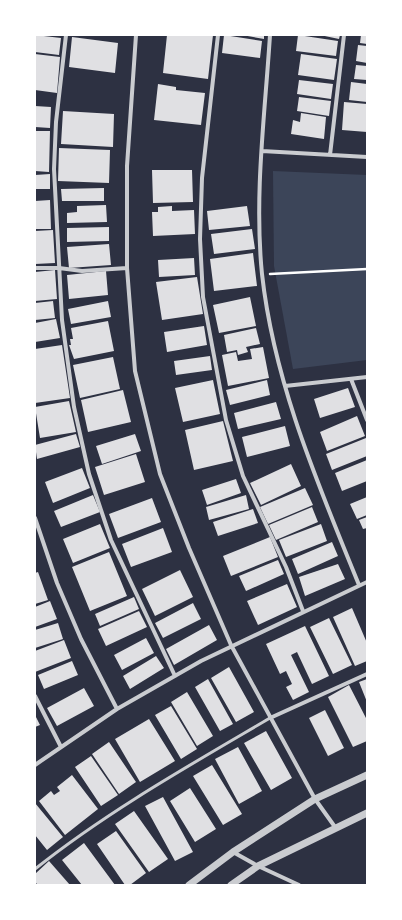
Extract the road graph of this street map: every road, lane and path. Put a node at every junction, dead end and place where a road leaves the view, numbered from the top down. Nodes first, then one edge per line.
1 (66, 35) edge
2 (136, 35) edge
3 (218, 35) edge
4 (270, 35) edge
5 (344, 35) edge
6 (262, 150) junction
7 (330, 155) junction
8 (367, 157) edge
9 (35, 268) edge
10 (59, 268) junction
11 (127, 268) junction
12 (367, 269) edge
13 (262, 273) junction
14 (367, 377) edge
15 (350, 379) junction
16 (285, 386) junction
17 (367, 420) edge
18 (35, 518) edge
19 (367, 582) edge
20 (359, 585) junction
21 (303, 611) junction
22 (231, 645) junction
23 (367, 674) edge
24 (175, 676) junction
25 (35, 696) edge
26 (117, 709) junction
27 (270, 718) junction
28 (61, 747) junction
29 (35, 765) edge
30 (367, 775) edge
31 (315, 799) junction
32 (367, 813) edge
33 (335, 827) junction
34 (233, 852) junction
35 (258, 866) junction
36 (35, 869) edge
37 (188, 885) edge
38 (231, 885) edge
39 (299, 885) edge

1 - 10 street
2 - 11 street
3 - 21 street
4 - 6 street
5 - 7 street
6 - 7 street
6 - 13 street
7 - 8 street
9 - 10 street
10 - 11 street
10 - 24 street
11 - 22 street
12 - 13 path
13 - 16 street
14 - 15 street
15 - 16 street
15 - 17 street
16 - 20 street
18 - 26 street
19 - 20 street
20 - 21 street
21 - 22 street
22 - 24 street
22 - 27 street
23 - 27 street
24 - 26 street
25 - 28 street
26 - 28 street
27 - 31 street
27 - 36 lane
28 - 29 street
30 - 31 street
31 - 33 street
31 - 34 street
32 - 33 street
33 - 35 street
34 - 35 street
34 - 37 street
35 - 38 street
35 - 39 street

